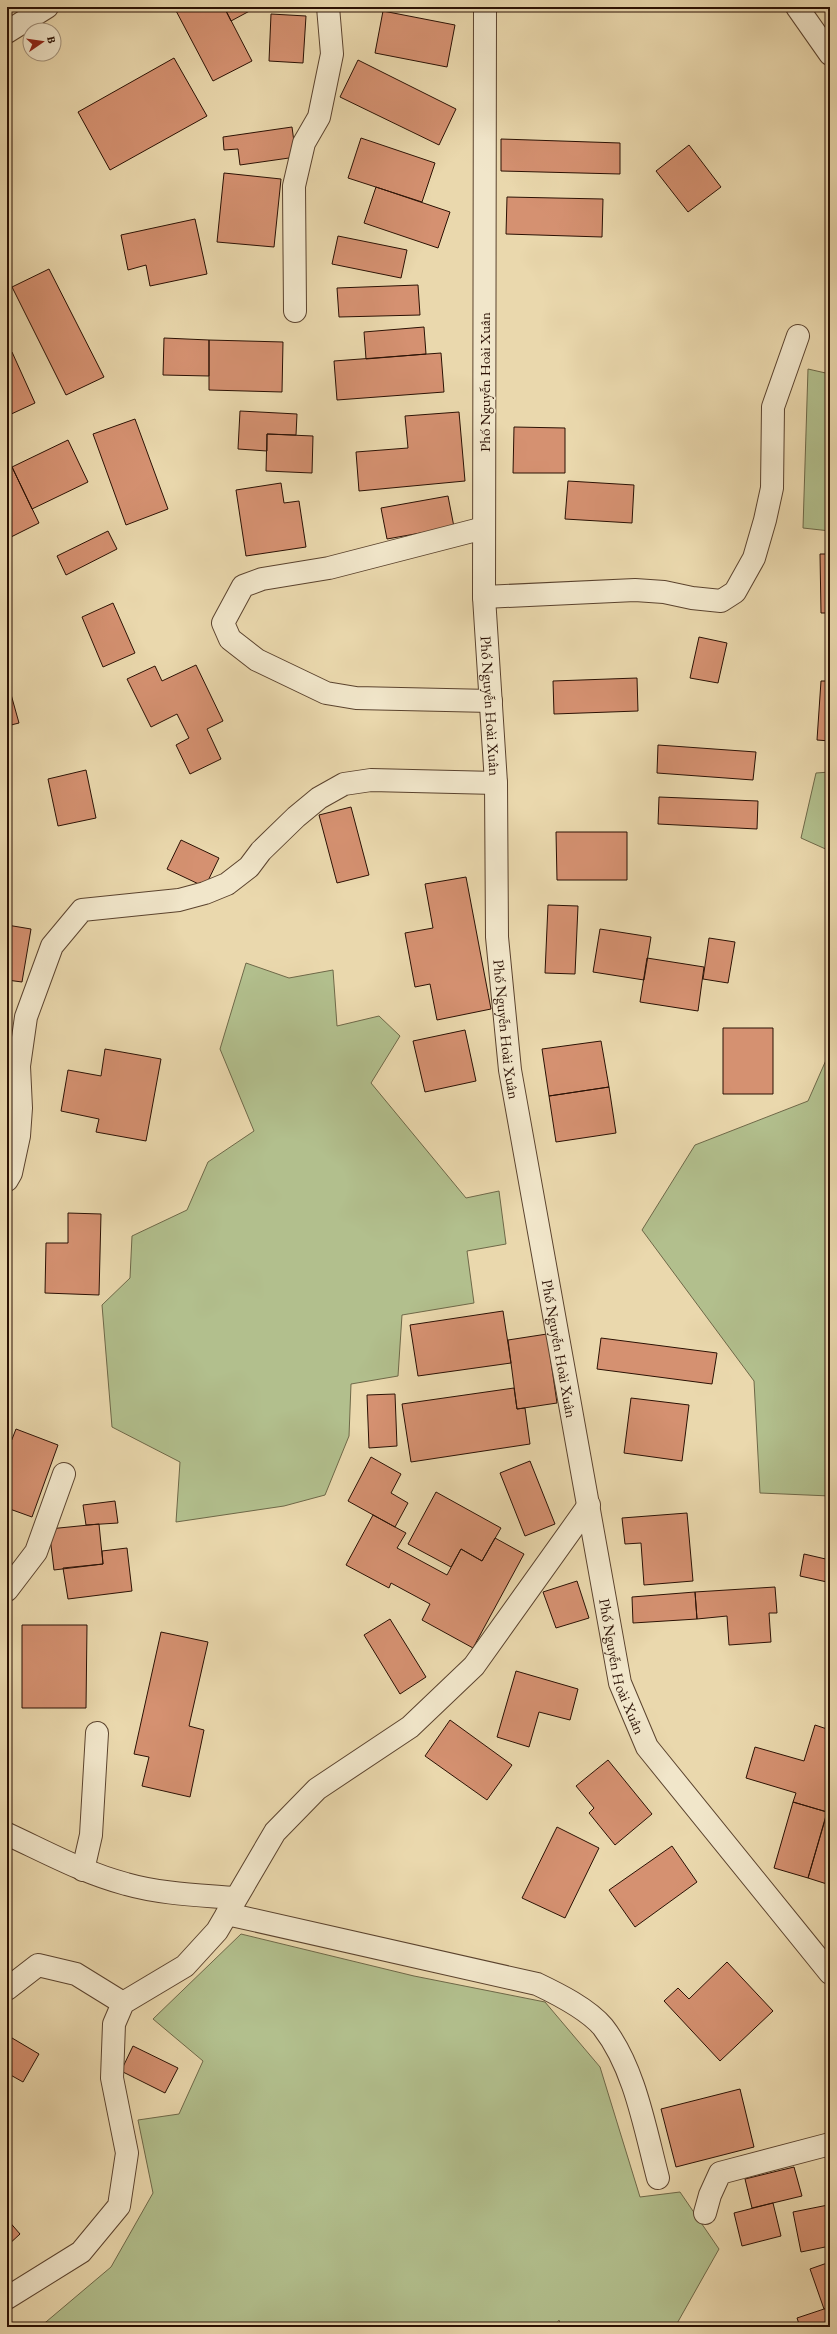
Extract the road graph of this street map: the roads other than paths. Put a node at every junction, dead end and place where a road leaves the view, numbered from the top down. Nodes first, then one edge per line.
1 (47, 7) edge
2 (328, 7) edge
3 (485, 7) edge
4 (797, 7) edge
5 (7, 32) edge
6 (830, 54) edge
7 (295, 312) dead end
8 (798, 336) dead end
9 (484, 528) junction
10 (484, 597) junction
11 (491, 701) junction
12 (496, 784) junction
13 (7, 1180) edge
14 (64, 1474) dead end
15 (589, 1505) junction
16 (7, 1590) edge
17 (97, 1733) dead end
18 (7, 1834) edge
19 (83, 1870) junction
20 (231, 1906) junction
21 (826, 1957) edge
22 (7, 1989) edge
23 (123, 2003) junction
24 (830, 2144) edge
25 (658, 2178) dead end
26 (705, 2213) dead end
27 (7, 2298) edge

1 - 5 street
2 - 7 street
3 - 9 street, Phố Nguyễn Hoài Xuân
4 - 6 street
8 - 10 street
9 - 10 street, Phố Nguyễn Hoài Xuân
9 - 11 street
10 - 11 street, Phố Nguyễn Hoài Xuân
11 - 12 street, Phố Nguyễn Hoài Xuân
12 - 13 street
12 - 15 street, Phố Nguyễn Hoài Xuân
14 - 16 street
15 - 20 street
15 - 21 street, Phố Nguyễn Hoài Xuân
17 - 19 street
18 - 19 street
19 - 20 street
20 - 23 street
20 - 25 street
22 - 23 street
23 - 27 street
24 - 26 street

